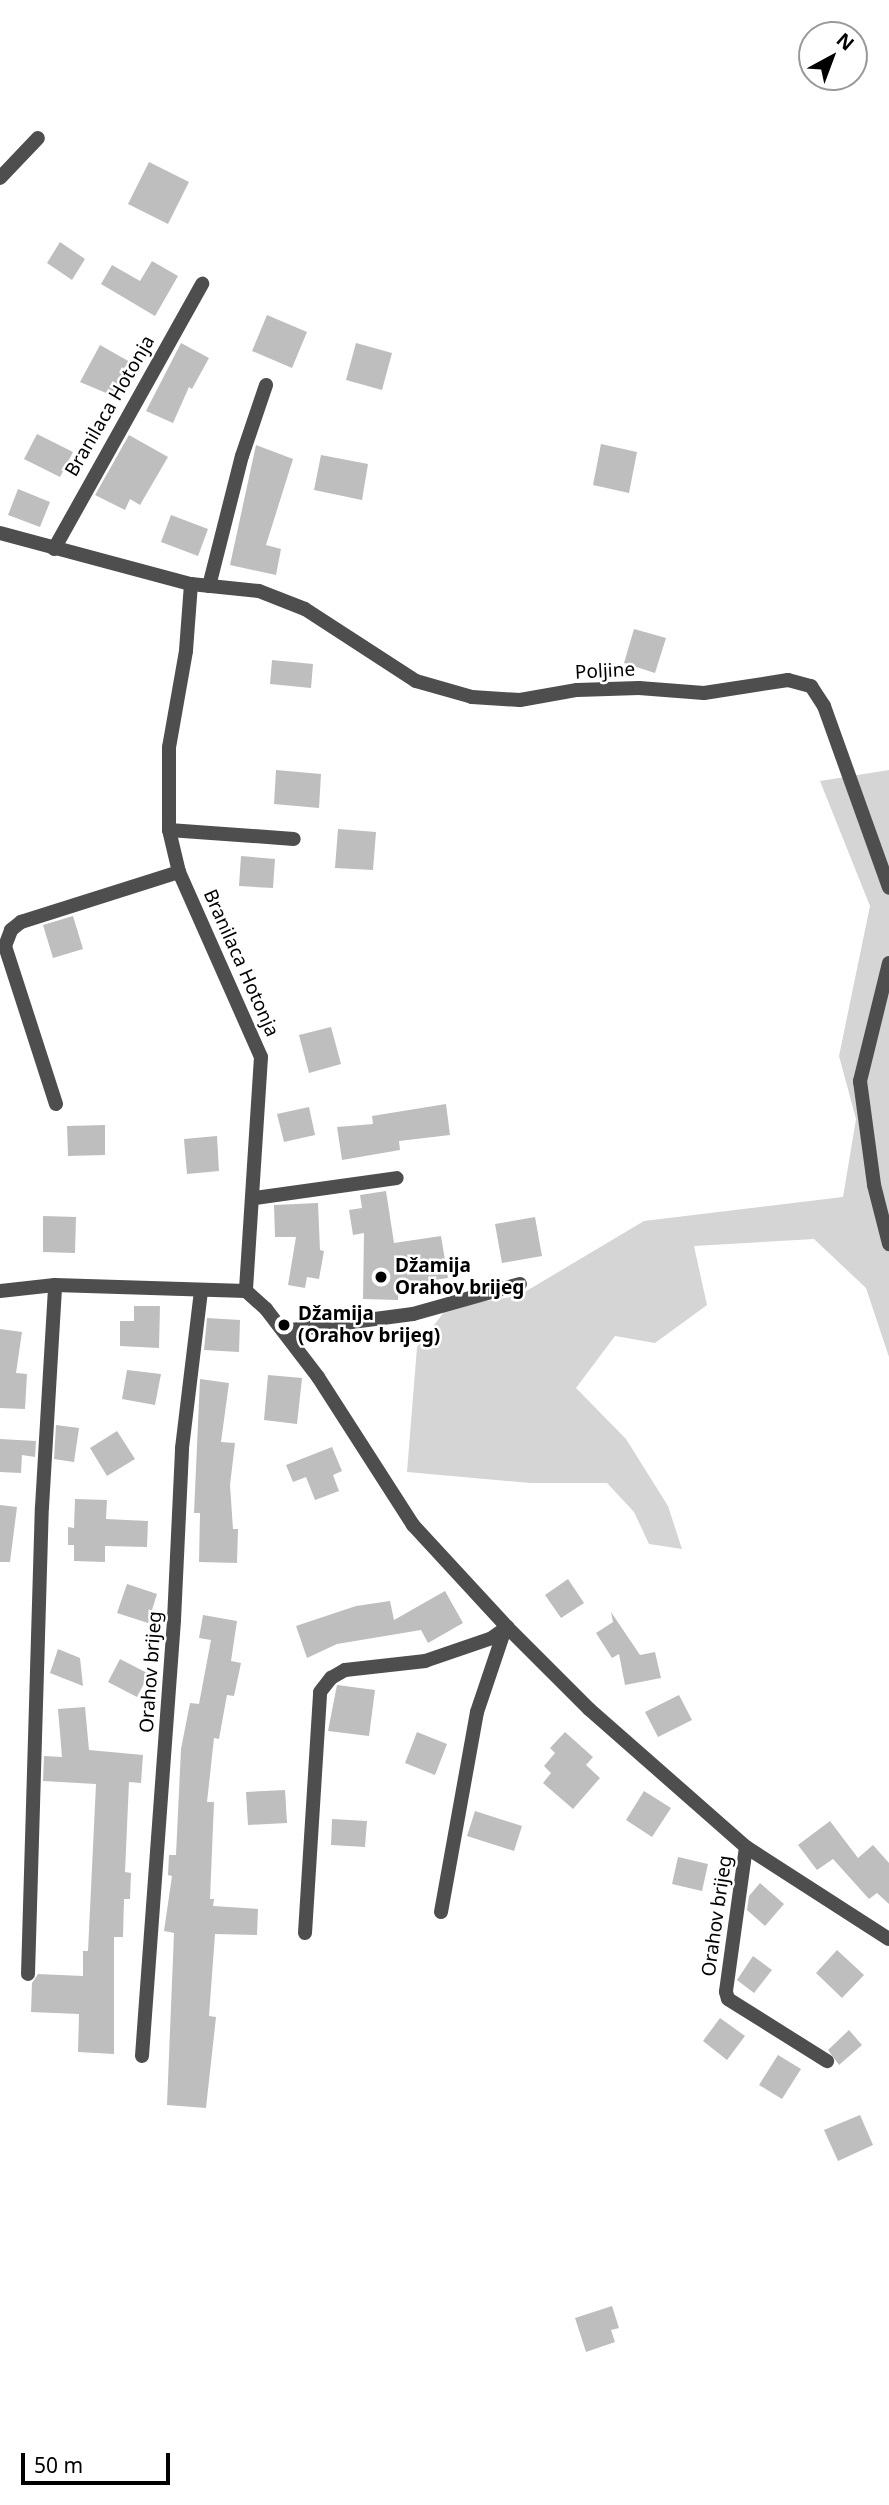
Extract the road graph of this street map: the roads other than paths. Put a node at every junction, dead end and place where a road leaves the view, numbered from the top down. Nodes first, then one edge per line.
1 (38, 138) dead end
2 (0, 178) edge
3 (202, 284) dead end
4 (265, 385) dead end
5 (0, 533) edge
6 (54, 549) junction
7 (191, 584) junction
8 (209, 586) junction
9 (169, 830) junction
10 (294, 839) dead end
11 (179, 872) junction
12 (889, 888) edge
13 (889, 963) edge
14 (56, 1104) dead end
15 (397, 1178) dead end
16 (255, 1198) junction
17 (889, 1244) edge
18 (520, 1284) dead end
19 (55, 1285) junction
20 (0, 1291) edge
21 (201, 1291) junction
22 (246, 1291) junction
23 (284, 1331) junction
24 (507, 1627) junction
25 (746, 1846) junction
26 (441, 1912) dead end
27 (305, 1933) dead end
28 (889, 1939) edge
29 (28, 1974) dead end
30 (142, 2056) dead end
31 (827, 2061) dead end

1 - 2 street
3 - 6 street, Branilaca Hotonja
4 - 8 street
5 - 6 street
6 - 7 street
7 - 8 street
7 - 9 street, Branilaca Hotonja
8 - 12 street, Poljine
9 - 10 street
9 - 11 street, Branilaca Hotonja
11 - 14 street
11 - 16 street, Branilaca Hotonja
13 - 17 street
15 - 16 street
16 - 22 street, Branilaca Hotonja
18 - 23 street
19 - 20 street
19 - 21 street
19 - 29 street
21 - 22 street
21 - 30 street, Orahov brijeg
22 - 23 street, Orahov brijeg
23 - 24 street, Orahov brijeg
24 - 25 street, Orahov brijeg
24 - 26 street
24 - 27 street
25 - 28 street, Orahov brijeg
25 - 31 street, Orahov brijeg

